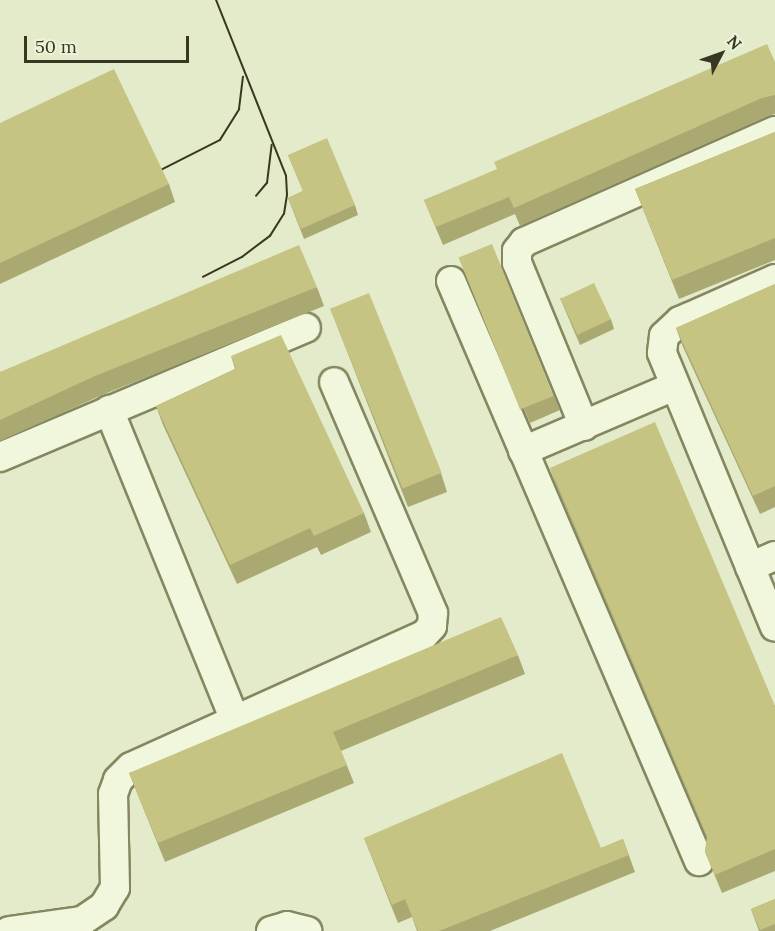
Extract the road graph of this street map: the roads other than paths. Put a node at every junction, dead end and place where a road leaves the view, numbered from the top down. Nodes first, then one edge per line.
1 (775, 131) edge
2 (775, 279) edge
3 (451, 281) dead end
4 (306, 328) dead end
5 (334, 382) dead end
6 (675, 386) junction
7 (109, 410) junction
8 (584, 426) junction
9 (523, 451) junction
10 (0, 457) edge
11 (763, 561) edge
12 (775, 627) edge
13 (235, 720) junction
14 (699, 861) dead end
15 (9, 931) edge
16 (271, 931) edge
17 (307, 931) edge

1 - 8 lane
2 - 6 lane
3 - 9 lane
4 - 7 lane
5 - 13 lane
6 - 8 lane
6 - 11 lane
7 - 10 lane
7 - 13 lane
8 - 9 lane
9 - 14 lane
11 - 12 lane
13 - 15 lane
16 - 17 lane

